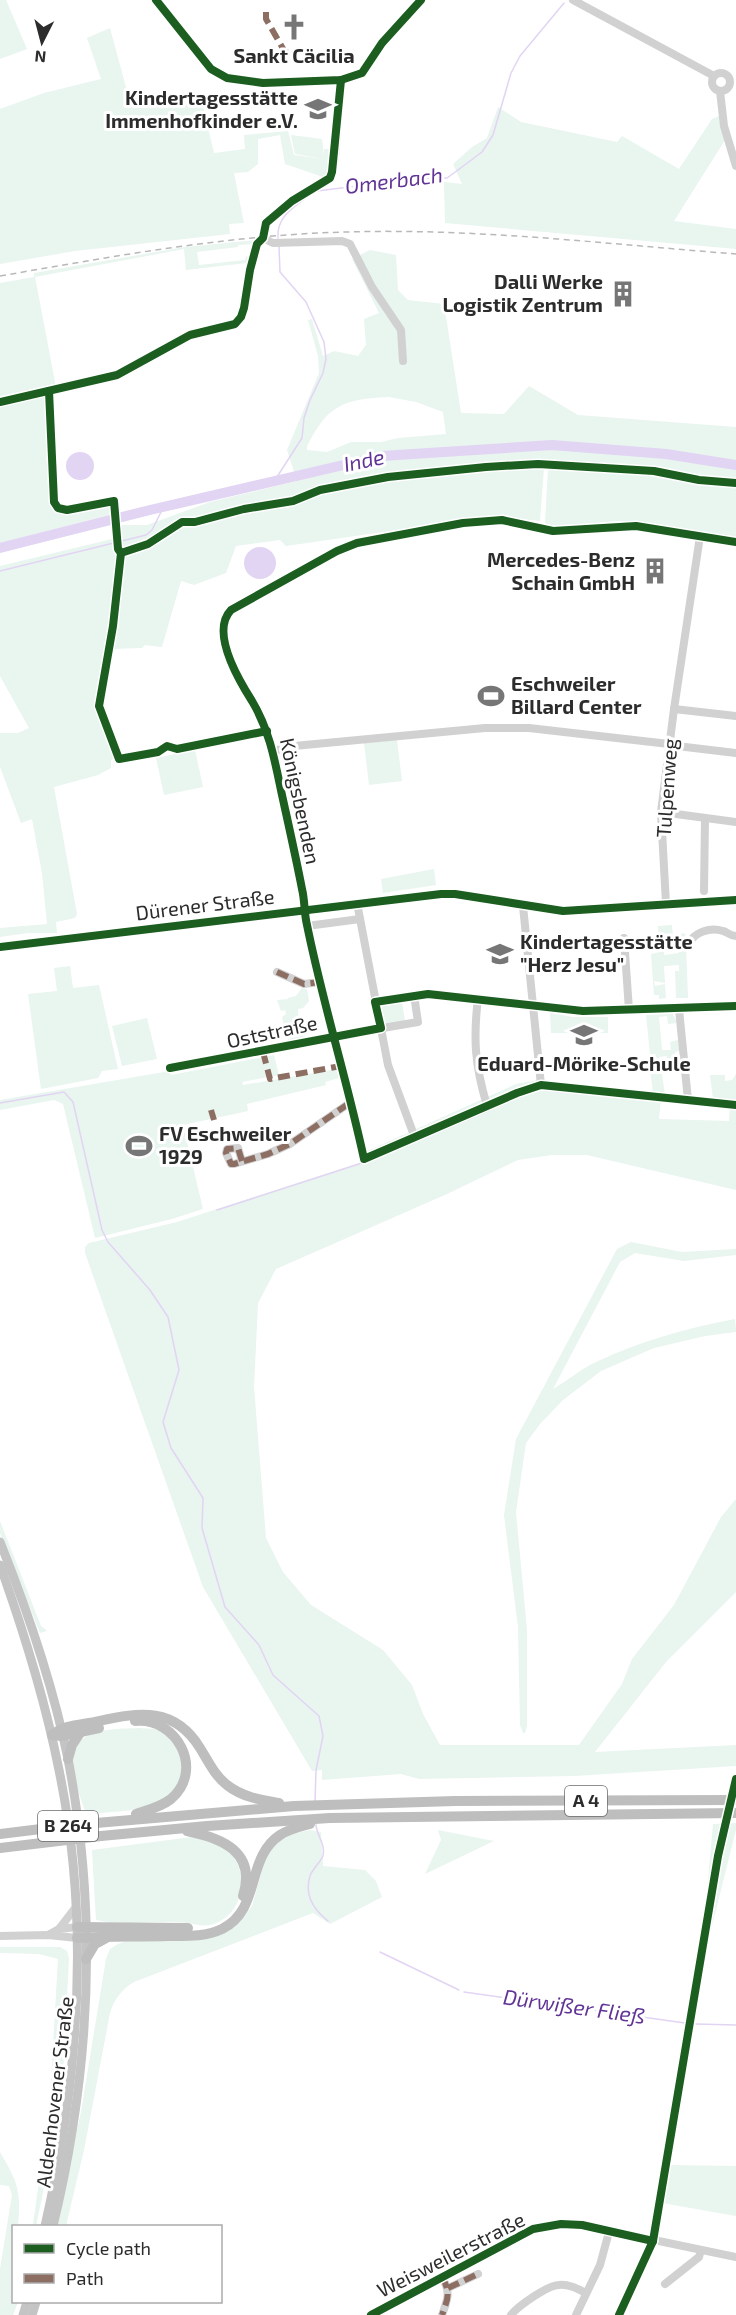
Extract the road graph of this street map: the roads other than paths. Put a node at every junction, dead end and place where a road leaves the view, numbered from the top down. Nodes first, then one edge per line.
1 (156, 0) edge
2 (421, 0) edge
3 (573, 0) edge
4 (733, 75) edge
5 (714, 76) junction
6 (341, 80) junction
7 (720, 91) junction
8 (736, 166) edge
9 (268, 241) junction
10 (190, 335) dead end
11 (403, 361) dead end
12 (700, 536) junction
13 (736, 542) edge
14 (674, 709) junction
15 (736, 716) edge
16 (267, 731) junction
17 (673, 745) junction
18 (167, 746) dead end
19 (273, 751) junction
20 (736, 753) edge
21 (661, 812) junction
22 (705, 819) junction
23 (736, 822) edge
24 (704, 891) dead end
25 (736, 900) edge
26 (357, 903) junction
27 (666, 904) junction
28 (523, 906) junction
29 (304, 909) junction
30 (360, 920) junction
31 (307, 926) junction
32 (736, 936) edge
33 (624, 938) dead end
34 (689, 944) dead end
35 (0, 946) edge
36 (277, 972) dead end
37 (320, 982) junction
38 (414, 995) junction
39 (478, 998) junction
40 (375, 1002) junction
41 (533, 1005) junction
42 (736, 1006) edge
43 (679, 1009) junction
44 (629, 1010) junction
45 (381, 1028) junction
46 (333, 1036) junction
47 (170, 1068) dead end
48 (542, 1085) dead end
49 (661, 1097) dead end
50 (688, 1100) junction
51 (351, 1102) junction
52 (736, 1105) edge
53 (487, 1106) dead end
54 (415, 1138) dead end
55 (364, 1159) dead end
56 (242, 1161) dead end
57 (0, 1542) edge
58 (0, 1565) edge
59 (80, 1732) junction
60 (58, 1733) junction
61 (68, 1759) junction
62 (736, 1800) edge
63 (299, 1806) junction
64 (736, 1813) edge
65 (116, 1821) junction
66 (305, 1822) junction
67 (175, 1828) junction
68 (0, 1834) edge
69 (0, 1848) edge
70 (76, 1907) junction
71 (59, 1929) junction
72 (82, 1932) junction
73 (48, 1935) junction
74 (0, 1936) edge
75 (107, 1938) junction
76 (86, 1959) junction
77 (45, 2225) edge
78 (53, 2225) edge
79 (609, 2232) junction
80 (702, 2250) junction
81 (736, 2257) edge
82 (478, 2274) dead end
83 (442, 2277) junction
84 (665, 2284) dead end
85 (448, 2288) junction
86 (586, 2293) junction
87 (371, 2315) edge
88 (442, 2315) edge
89 (511, 2315) edge
90 (576, 2315) edge

1 - 6 street
2 - 6 street
3 - 5 street
4 - 5 street
4 - 7 street
5 - 7 street
6 - 9 street
7 - 8 street
9 - 10 street
9 - 11 street
12 - 13 street
12 - 14 street, Tulpenweg
12 - 16 street
14 - 15 street, Tulpenweg
14 - 17 street, Tulpenweg
16 - 18 street, Königsbenden
16 - 19 street, Königsbenden
17 - 19 street, Königsbenden
17 - 20 street, Königsbenden
17 - 21 street, Tulpenweg
19 - 29 street, Königsbenden
21 - 22 street
21 - 27 street, Tulpenweg
22 - 23 street
22 - 24 street
25 - 27 main road, Dürener Straße
26 - 28 main road, Dürener Straße
26 - 29 main road, Dürener Straße
26 - 30 street
27 - 28 main road, Dürener Straße
28 - 41 street
29 - 31 street, Königsbenden
29 - 35 main road, Dürener Straße
30 - 31 street
30 - 40 street
31 - 37 street, Königsbenden
32 - 34 street
33 - 44 street
36 - 37 street
37 - 46 street, Königsbenden
38 - 39 street
38 - 40 street
38 - 45 street, Oststraße
39 - 41 street
39 - 53 street
40 - 45 street
41 - 44 street
41 - 48 street
42 - 43 street
43 - 44 street
43 - 50 street
45 - 46 street, Oststraße
45 - 54 street
46 - 47 street, Oststraße
46 - 51 street, Königsbenden
49 - 50 street
50 - 52 street
51 - 55 street, Königsbenden
51 - 56 street
57 - 60 main road, Aldenhovener Straße / B 264
58 - 60 main road, Aldenhovener Straße / B 264
59 - 60 highway
59 - 61 highway
59 - 65 highway
60 - 61 main road, Aldenhovener Straße / B 264
60 - 63 highway
60 - 70 main road, Aldenhovener Straße / B 264
61 - 72 main road, Aldenhovener Straße / B 264
62 - 63 highway, A 4
63 - 65 highway, A 4
64 - 66 highway, A 4
65 - 68 highway, A 4, bridge
66 - 67 highway, A 4
66 - 75 highway
67 - 69 highway, A 4, bridge
67 - 72 highway
70 - 71 street
70 - 72 main road, Aldenhovener Straße / B 264
71 - 72 street
71 - 73 street
72 - 73 street
72 - 75 highway
72 - 76 main road, Aldenhovener Straße
72 - 77 main road, Aldenhovener Straße
73 - 74 street
75 - 76 highway
76 - 78 main road, Aldenhovener Straße
79 - 80 street, Weisweilerstraße
79 - 83 street, Weisweilerstraße
79 - 86 street
80 - 81 street, Weisweilerstraße
80 - 84 street
82 - 85 street
83 - 85 street
83 - 87 street, Weisweilerstraße
85 - 88 street
86 - 89 street
86 - 90 street

